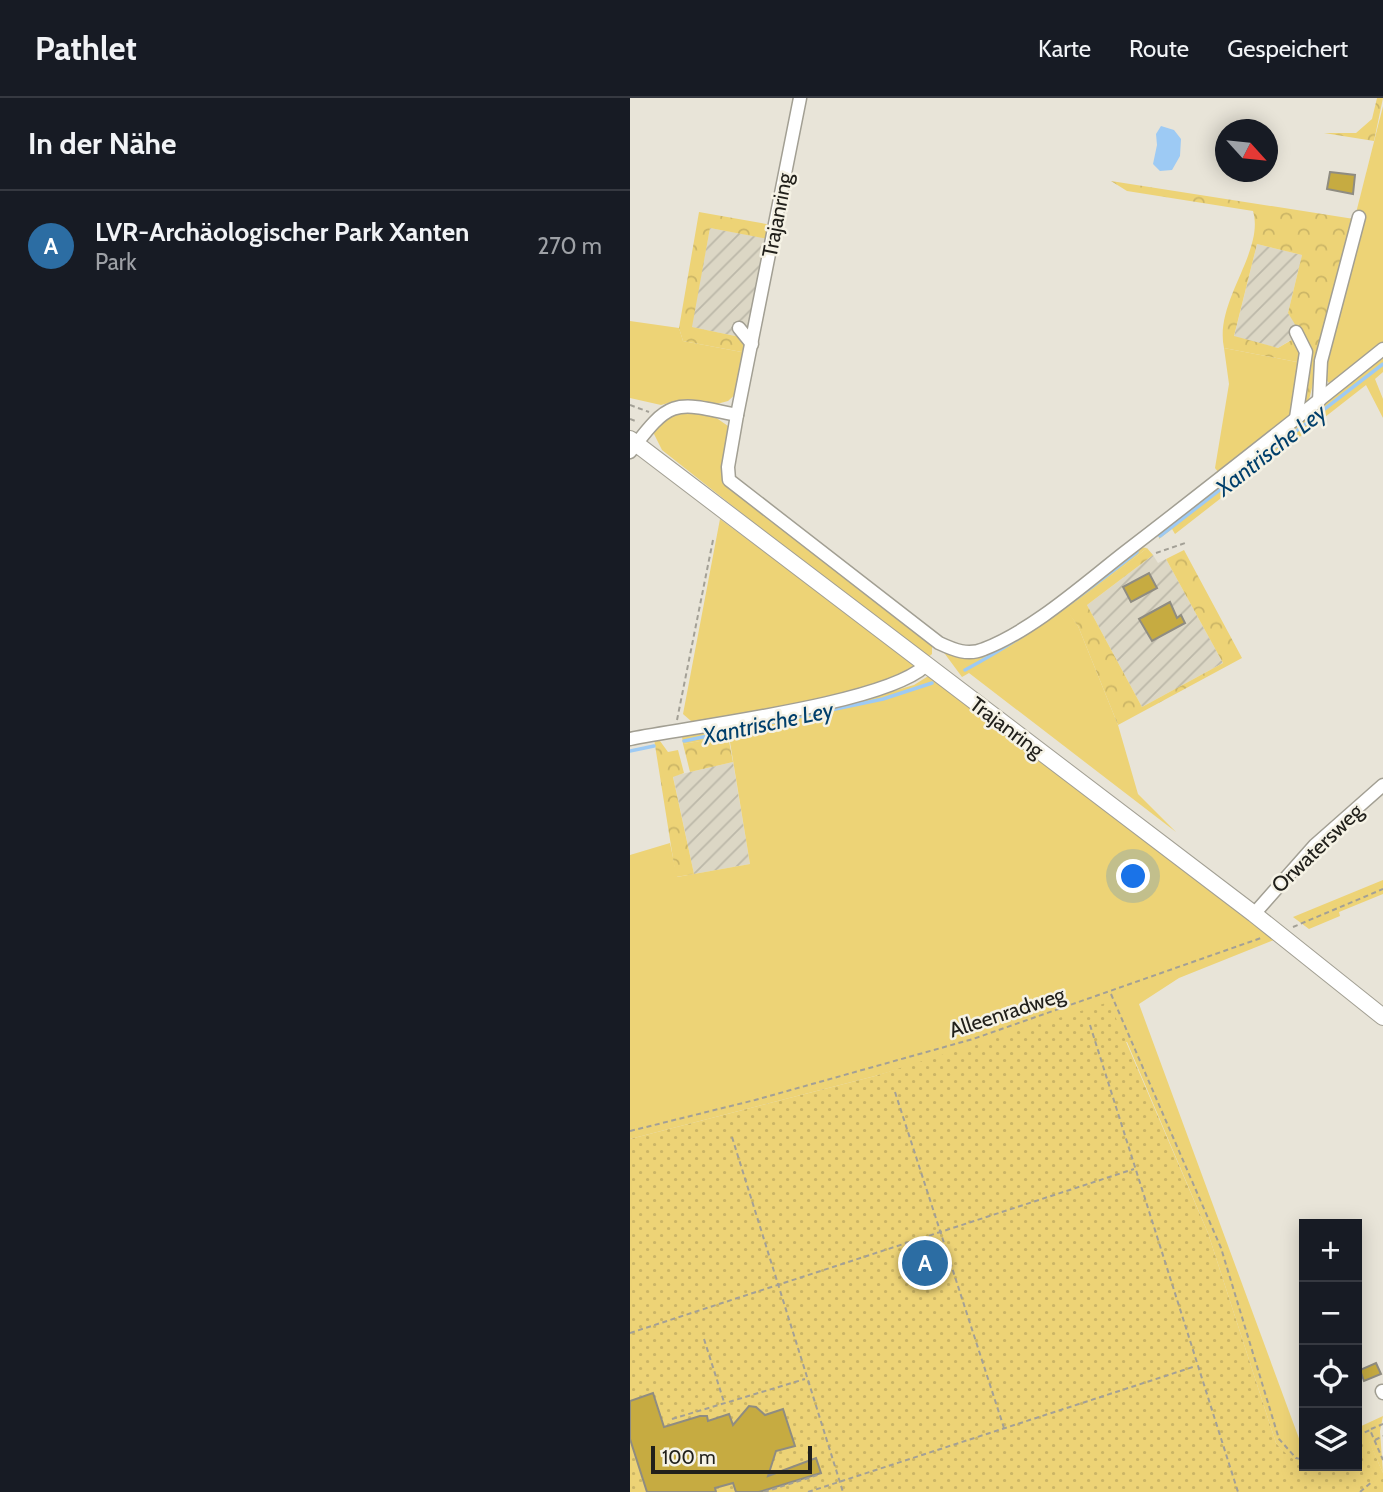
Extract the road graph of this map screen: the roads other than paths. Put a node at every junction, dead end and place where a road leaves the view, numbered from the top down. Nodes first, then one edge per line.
1 (800, 98) edge
2 (1359, 217) dead end
3 (739, 328) dead end
4 (1296, 332) dead end
5 (752, 344) junction
6 (1383, 349) edge
7 (1319, 401) junction
8 (737, 415) junction
9 (1296, 418) junction
10 (632, 445) edge
11 (925, 666) junction
12 (630, 739) edge
13 (1383, 785) edge
14 (1254, 914) junction
15 (1383, 1017) edge

1 - 5 street, Trajanring
2 - 7 street
3 - 5 street
4 - 9 street
5 - 8 street, Trajanring
6 - 7 street, Trajanring
7 - 9 street, Trajanring
8 - 9 street, Trajanring
8 - 10 street
10 - 11 main road, Trajanring
11 - 12 street
11 - 14 main road, Trajanring
13 - 14 street, Orwatersweg
14 - 15 main road, Trajanring

